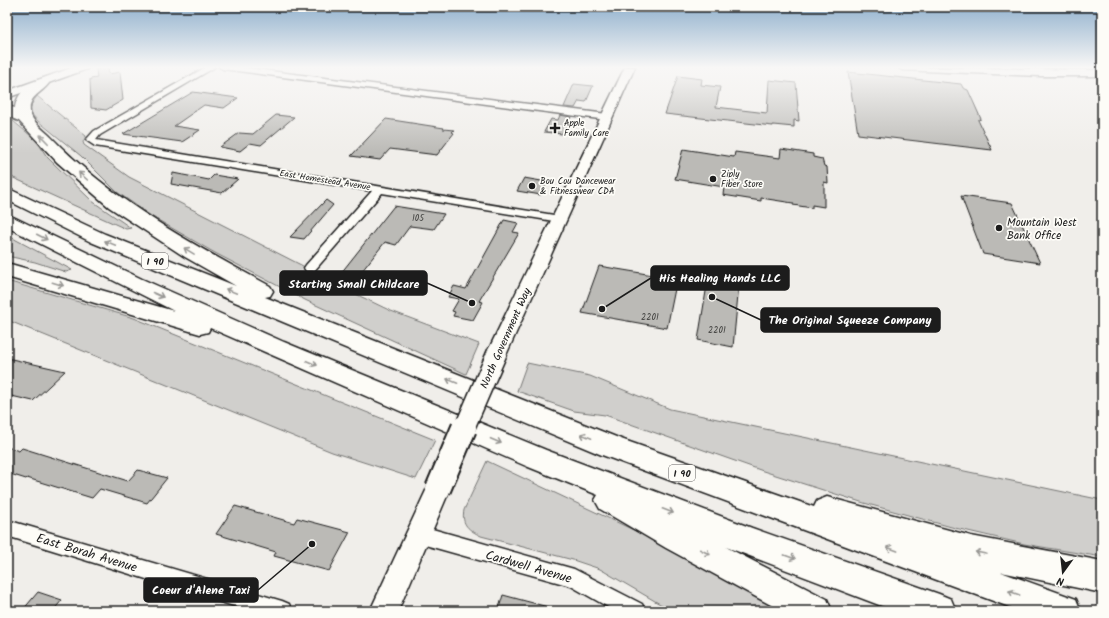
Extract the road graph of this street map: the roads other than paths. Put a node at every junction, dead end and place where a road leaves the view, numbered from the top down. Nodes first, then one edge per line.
1 (27, 96) edge
2 (162, 96) edge
3 (444, 96) edge
4 (617, 96) edge
5 (7, 110) edge
6 (607, 117) junction
7 (24, 118) junction
8 (380, 189) junction
9 (7, 193) edge
10 (560, 219) junction
11 (7, 220) edge
12 (310, 268) dead end
13 (7, 270) edge
14 (306, 321) junction
15 (276, 348) junction
16 (612, 447) junction
17 (536, 458) junction
18 (7, 528) edge
19 (418, 534) junction
20 (1102, 577) edge
21 (282, 611) edge
22 (384, 611) edge
23 (634, 611) edge
24 (815, 611) edge
25 (939, 611) edge
26 (1064, 611) edge

1 - 7 highway
2 - 8 street, East Homestead Avenue
3 - 6 street
4 - 6 main road, North Government Way
5 - 7 highway
6 - 10 main road, North Government Way
14 -> 7 highway
8 - 10 street, East Homestead Avenue
8 - 12 street
14 -> 9 highway, I 90
10 - 19 main road, North Government Way, bridge
11 -> 15 highway
13 -> 15 highway
16 -> 14 highway, I 90
15 -> 17 highway
20 -> 16 highway, I 90
26 -> 16 highway, I 90
17 -> 24 highway
17 -> 25 highway
18 - 21 street, East Borah Avenue
19 - 22 main road, North Government Way
19 - 23 street, Cardwell Avenue

